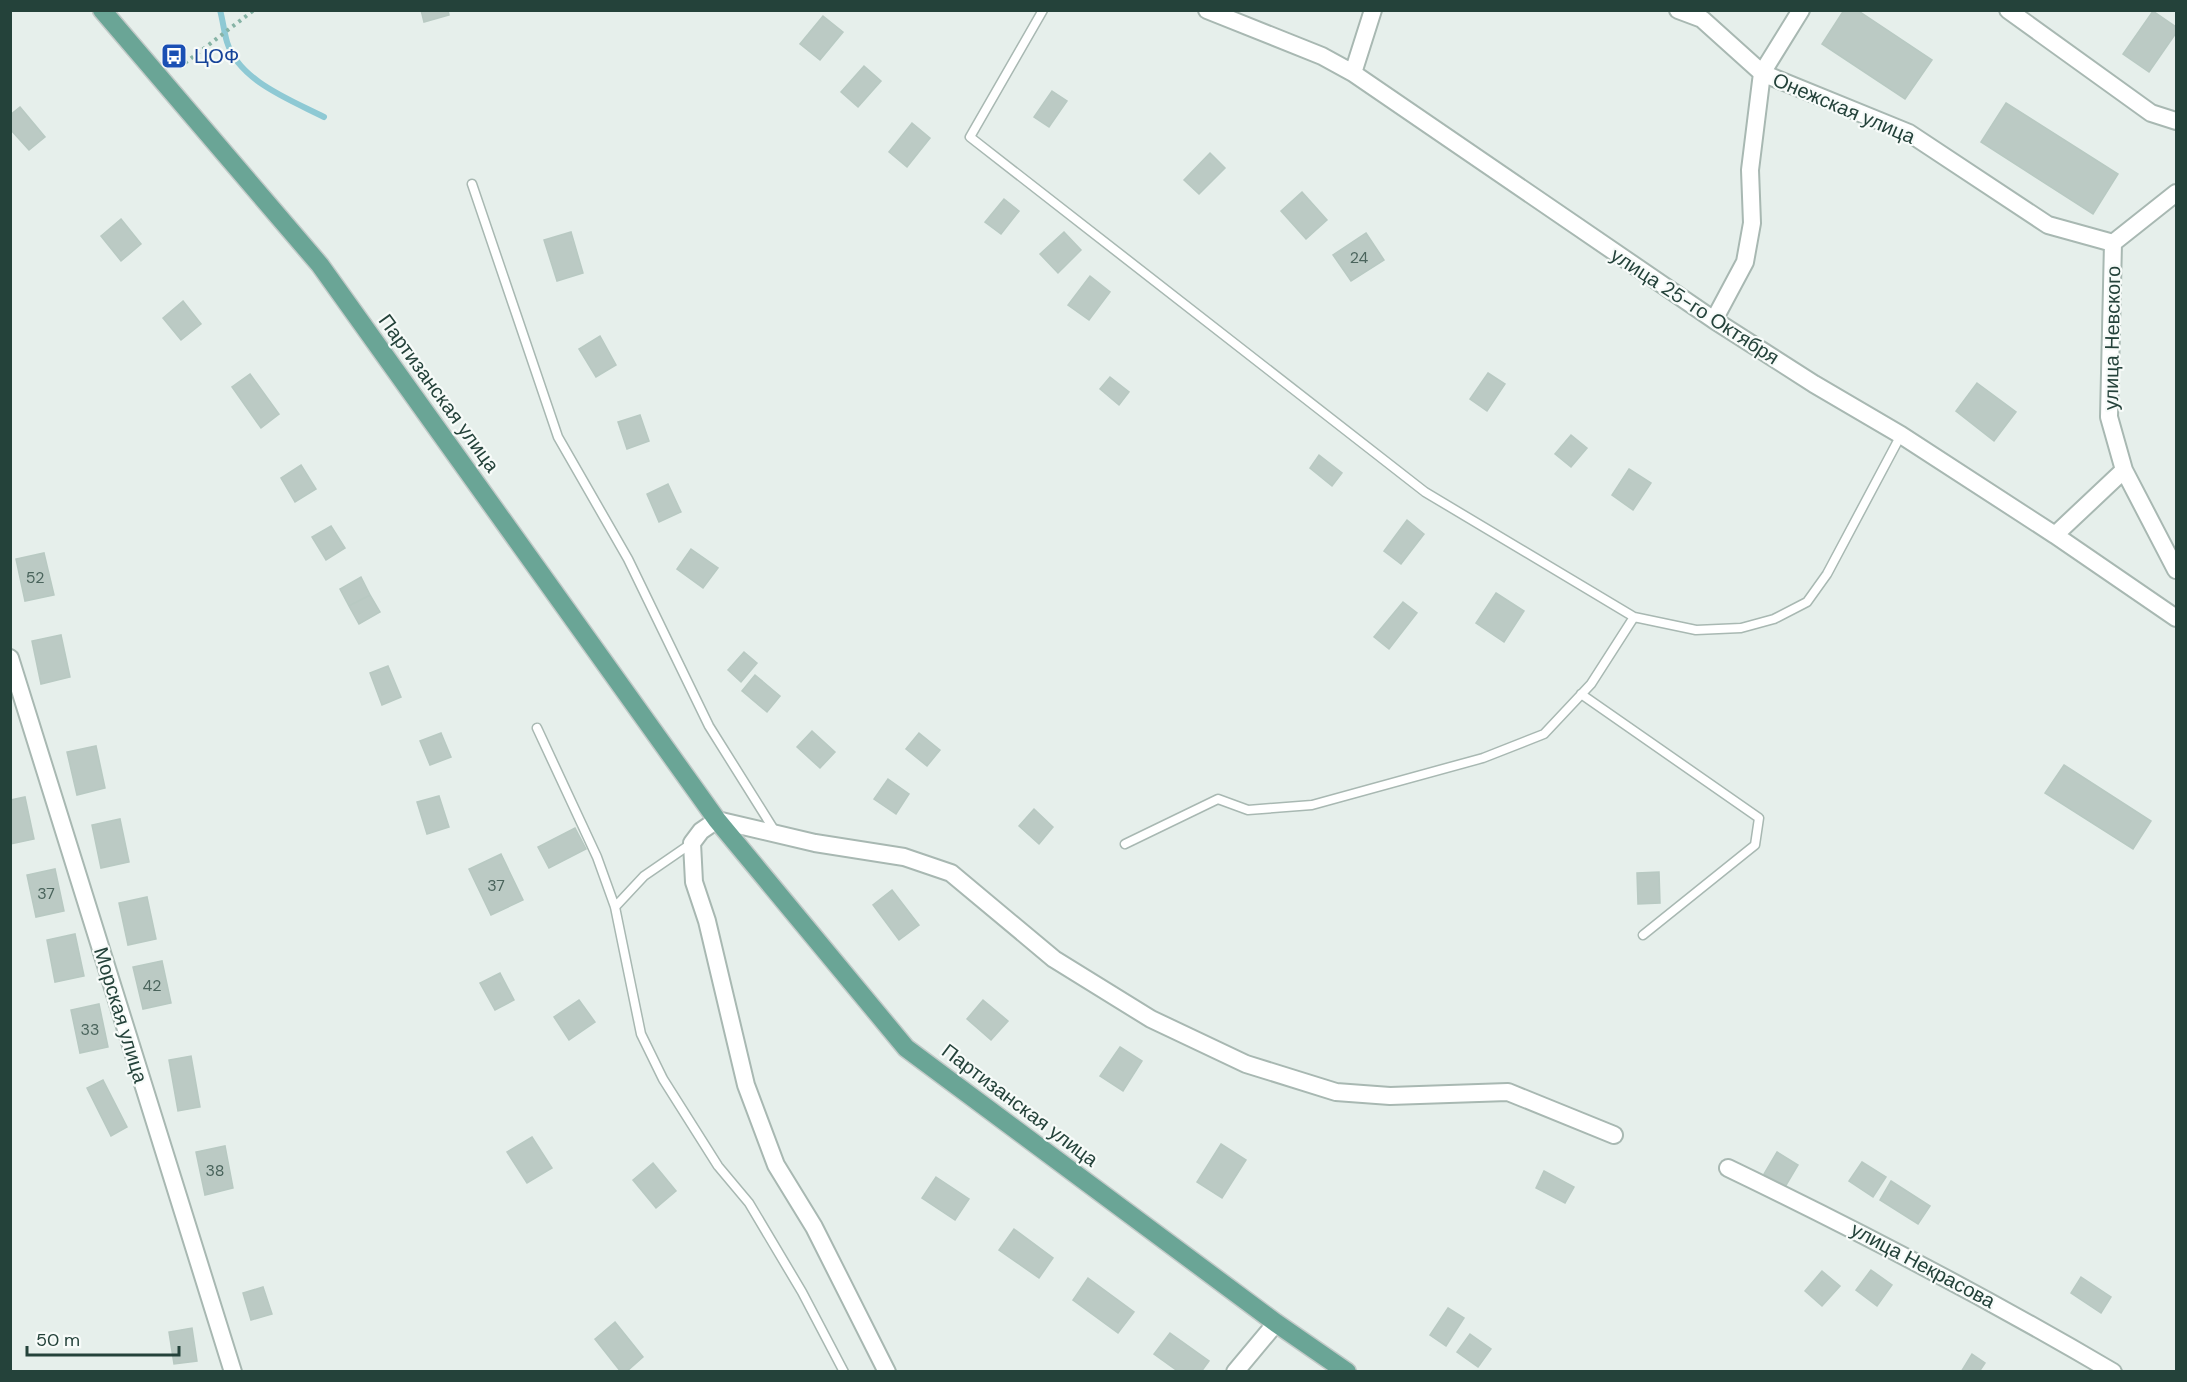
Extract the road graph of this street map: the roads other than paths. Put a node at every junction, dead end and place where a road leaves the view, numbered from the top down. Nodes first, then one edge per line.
1 (102, 10) edge
2 (1043, 10) edge
3 (1207, 10) edge
4 (1373, 10) edge
5 (1678, 10) edge
6 (1801, 10) edge
7 (2008, 10) edge
8 (1353, 73) junction
9 (1762, 73) junction
10 (2176, 121) edge
11 (472, 184) dead end
12 (2176, 194) edge
13 (2113, 243) junction
14 (1714, 320) junction
15 (1901, 435) junction
16 (2124, 470) junction
17 (2055, 535) junction
18 (2176, 570) edge
19 (1634, 617) junction
20 (2176, 618) edge
21 (10, 658) edge
22 (1581, 694) junction
23 (537, 728) dead end
24 (717, 820) junction
25 (778, 836) junction
26 (692, 843) junction
27 (1125, 844) dead end
28 (615, 907) junction
29 (1643, 935) dead end
30 (1614, 1135) dead end
31 (1728, 1168) dead end
32 (1276, 1323) junction
33 (233, 1371) edge
34 (844, 1371) edge
35 (887, 1371) edge
36 (1235, 1371) edge
37 (1347, 1371) edge
38 (2113, 1371) edge

1 - 24 main road, Партизанская улица
2 - 19 lane
3 - 8 street, улица 25-го Октября
4 - 8 street
5 - 9 street, Онежская улица
6 - 9 street
7 - 10 street
8 - 14 street, улица 25-го Октября
9 - 13 street, Онежская улица
9 - 14 street
11 - 25 lane
12 - 13 street, улица Невского
13 - 16 street, улица Невского
14 - 15 street, улица 25-го Октября
15 - 17 street, улица 25-го Октября
15 - 19 lane
16 - 17 street
16 - 18 street, улица Невского
17 - 20 street, улица 25-го Октября
19 - 22 lane
21 - 33 street, Морская улица
22 - 27 lane
22 - 29 lane
23 - 28 lane
24 - 25 street
24 - 26 street
24 - 32 main road, Партизанская улица
25 - 30 street
26 - 28 lane
26 - 35 street
28 - 34 lane
31 - 38 street, улица Некрасова
32 - 36 street
32 - 37 main road, Партизанская улица

